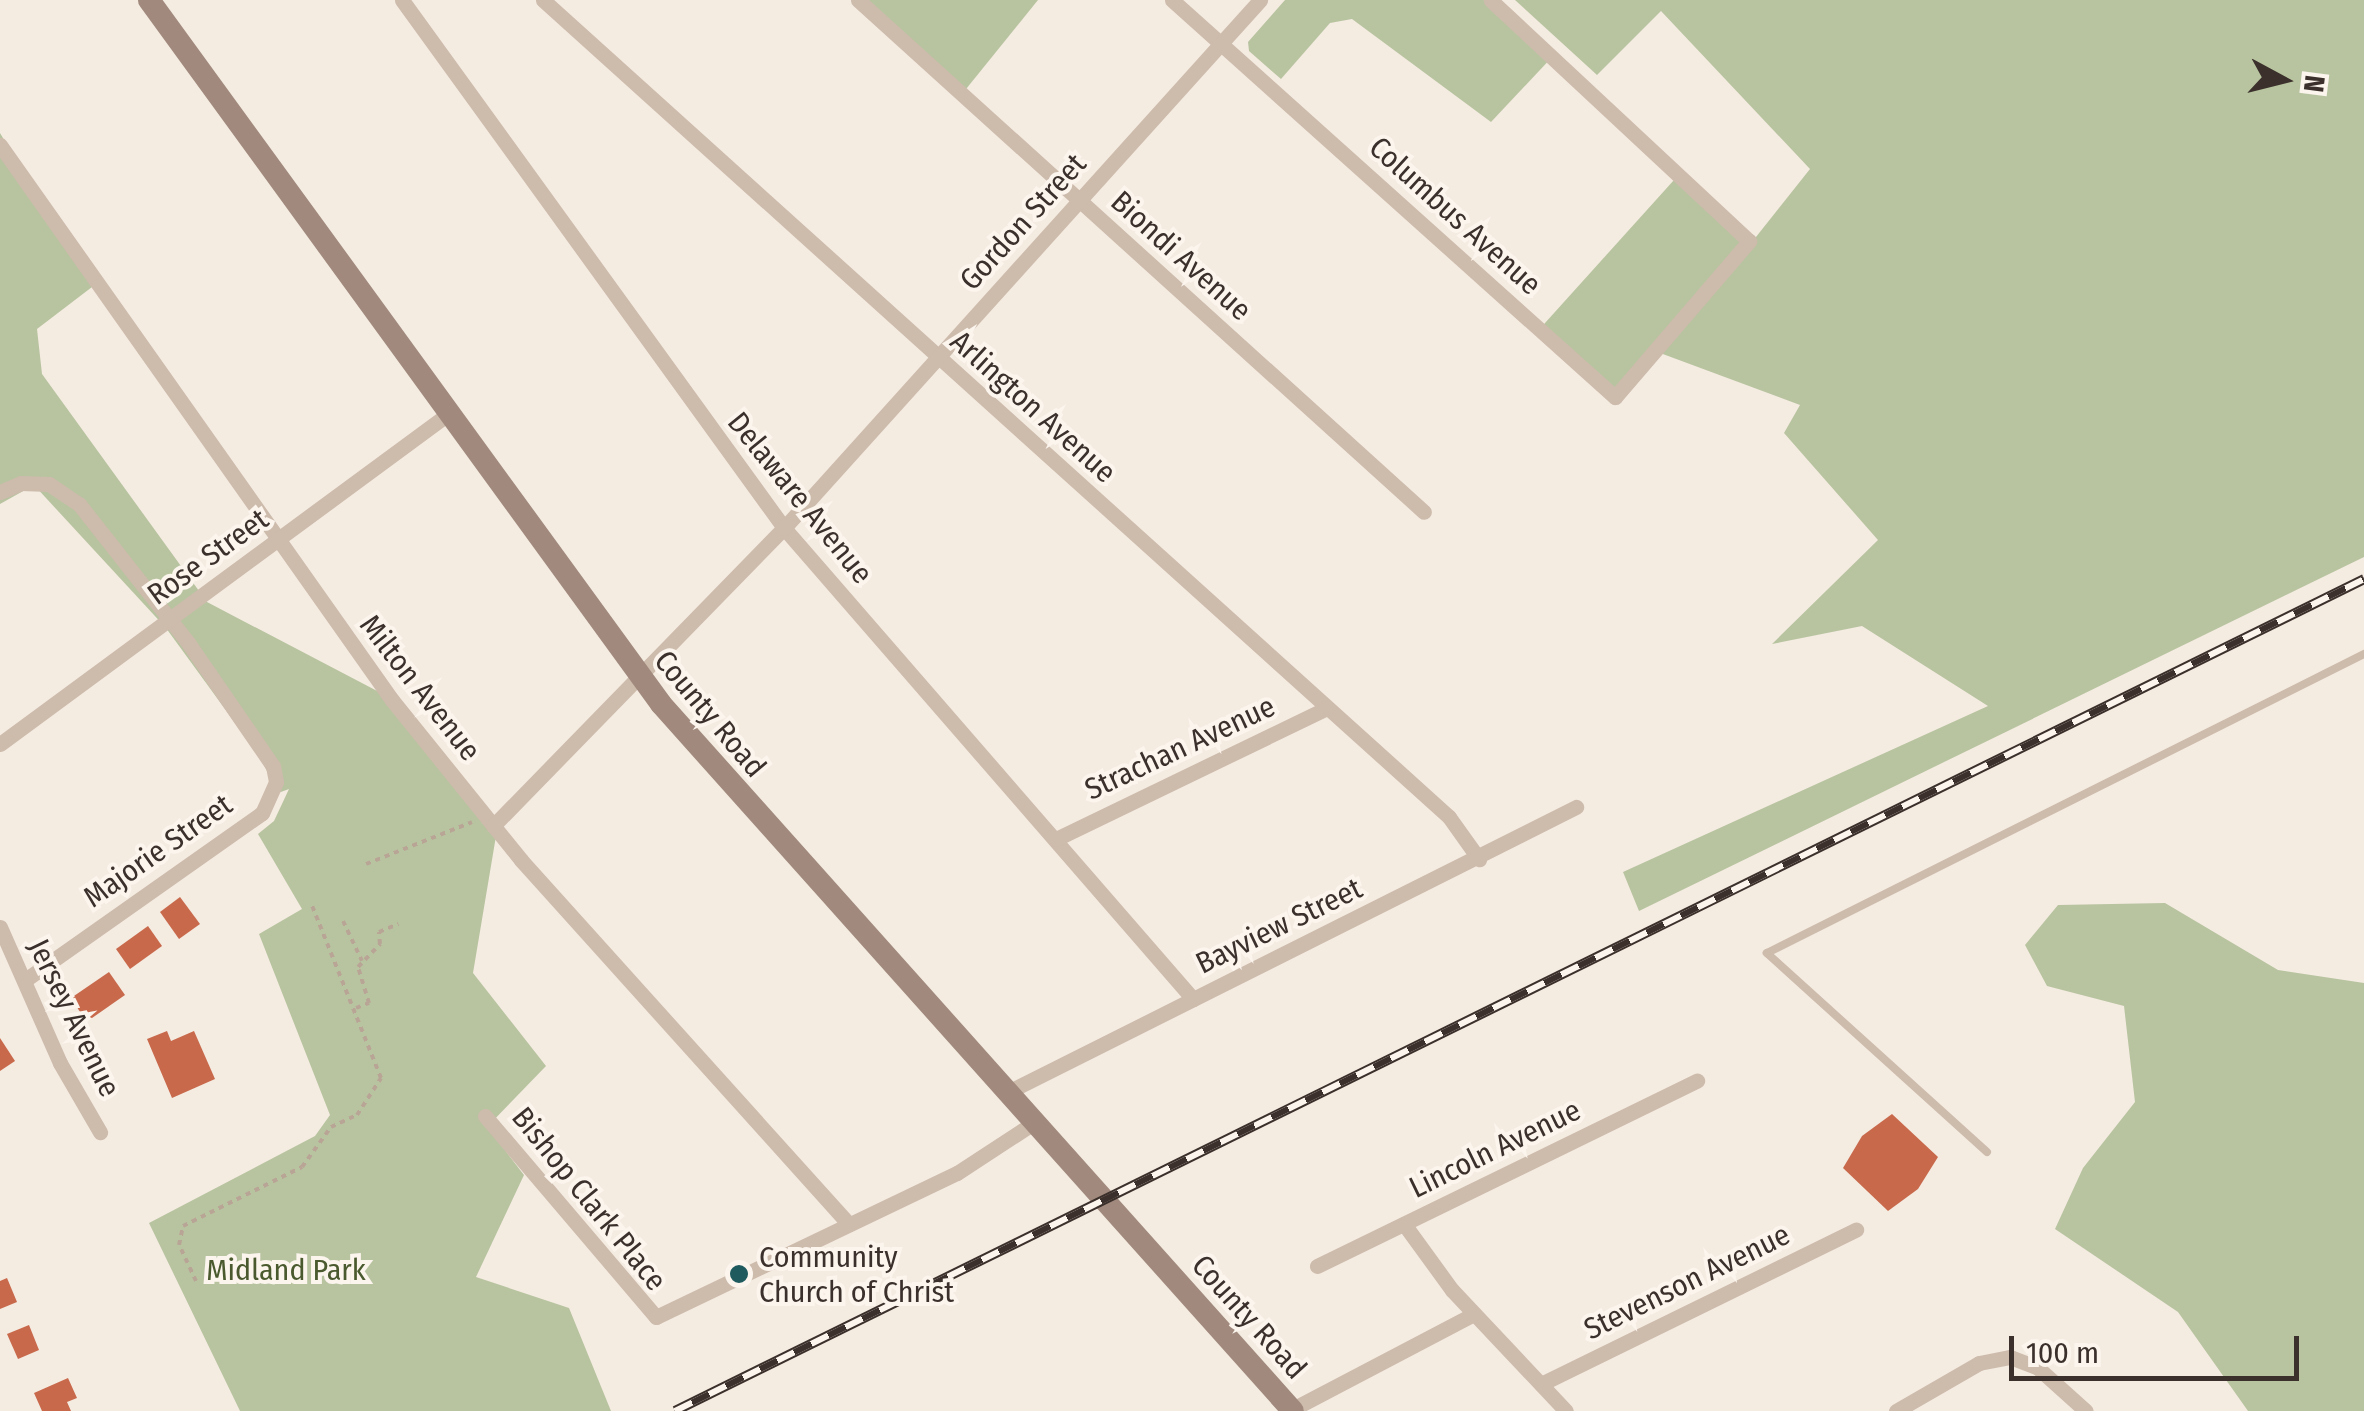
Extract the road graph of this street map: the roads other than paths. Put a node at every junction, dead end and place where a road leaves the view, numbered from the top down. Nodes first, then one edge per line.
1 (402, 0) edge
2 (543, 0) edge
3 (858, 0) edge
4 (1172, 0) edge
5 (1260, 0) edge
6 (1491, 0) edge
7 (158, 4) edge
8 (1221, 44) junction
9 (0, 145) edge
10 (1078, 201) junction
11 (938, 358) junction
12 (448, 414) junction
13 (0, 492) edge
14 (1424, 512) dead end
15 (784, 528) junction
16 (278, 541) junction
17 (170, 618) junction
18 (2364, 654) edge
19 (641, 680) junction
20 (1327, 708) junction
21 (0, 744) edge
22 (1576, 807) dead end
23 (489, 821) junction
24 (1056, 840) junction
25 (1480, 859) junction
26 (0, 927) edge
27 (24, 981) junction
28 (1192, 999) junction
29 (1697, 1082) dead end
30 (1006, 1093) junction
31 (486, 1116) dead end
32 (1032, 1124) junction
33 (100, 1132) dead end
34 (1987, 1152) dead end
35 (849, 1224) junction
36 (1404, 1224) junction
37 (1856, 1230) dead end
38 (1317, 1266) dead end
39 (1474, 1314) junction
40 (1541, 1384) junction
41 (1292, 1411) edge
42 (1566, 1411) edge
43 (1896, 1411) edge
44 (2086, 1411) edge

1 - 15 street, Delaware Avenue
2 - 11 street, Arlington Avenue
3 - 10 street, Biondi Avenue
4 - 8 street, Columbus Avenue
5 - 8 street, Gordon Street
6 - 8 street, Columbus Avenue
7 - 12 street, County Road
8 - 10 street, Gordon Street
9 - 16 street, Milton Avenue
10 - 11 street, Gordon Street
10 - 14 street, Biondi Avenue
11 - 15 street, Gordon Street
11 - 20 street, Arlington Avenue
12 - 16 street, Rose Street
12 - 19 street, County Road
13 - 17 street, Majorie Street
15 - 19 street, Gordon Street
15 - 24 street, Delaware Avenue
16 - 17 street, Rose Street
16 - 23 street, Milton Avenue
17 - 21 street, Rose Street
17 - 27 street, Majorie Street
18 - 34 lane
19 - 23 street, Gordon Street
19 - 30 street, County Road
20 - 24 street, Strachan Avenue
20 - 25 street, Arlington Avenue
22 - 25 street, Bayview Street
23 - 35 street, Milton Avenue
24 - 28 street, Delaware Avenue
25 - 28 street, Bayview Street
26 - 27 street, Jersey Avenue
27 - 33 street, Jersey Avenue
28 - 30 street, Bayview Street
29 - 36 street, Lincoln Avenue
30 - 32 street, County Road
31 - 35 street, Bishop Clark Place
32 - 35 street
32 - 41 street, County Road
36 - 38 street, Lincoln Avenue
36 - 39 street
37 - 40 street, Stevenson Avenue
39 - 40 street
39 - 41 street
40 - 42 street
43 - 44 street

